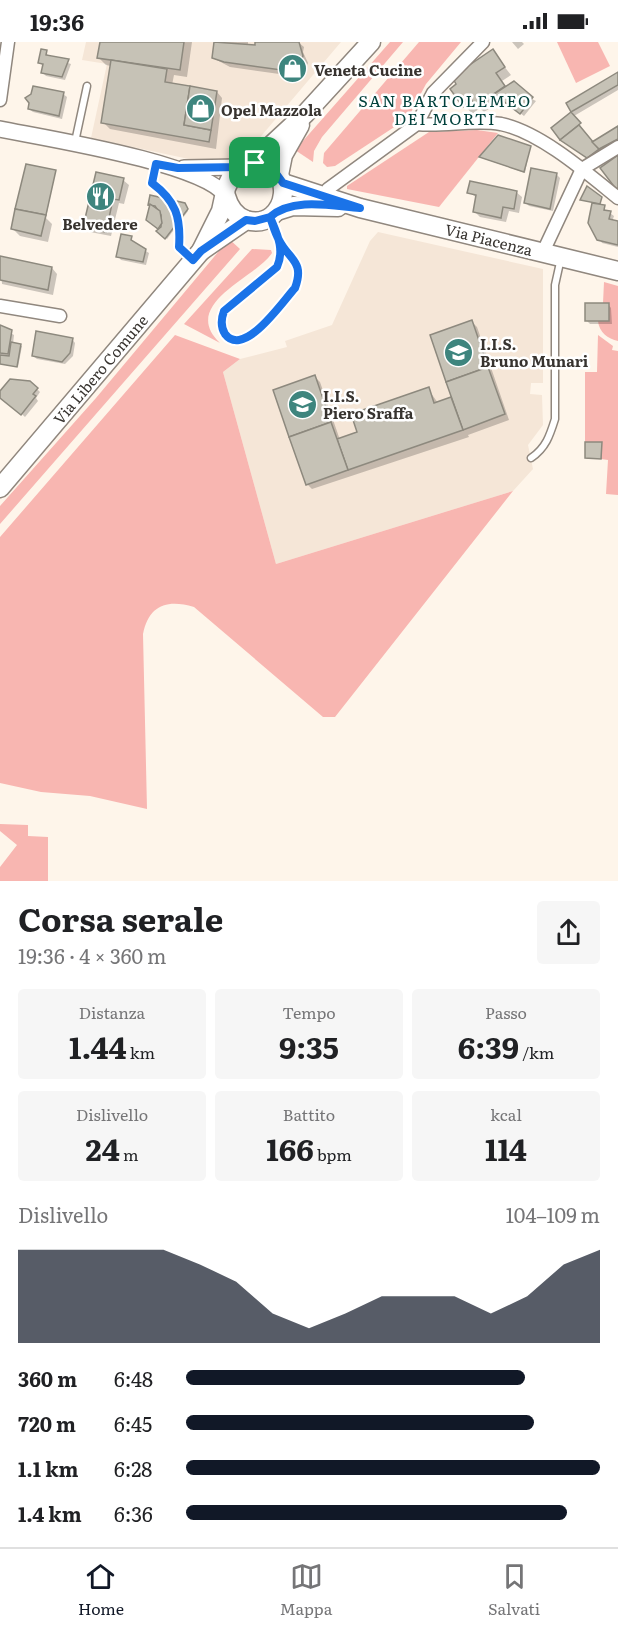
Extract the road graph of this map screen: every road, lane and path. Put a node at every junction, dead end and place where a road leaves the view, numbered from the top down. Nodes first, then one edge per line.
1 (8, 42) edge
2 (371, 42) edge
3 (483, 42) edge
4 (87, 86) dead end
5 (0, 100) edge
6 (306, 113) junction
7 (417, 124) junction
8 (0, 129) edge
9 (75, 145) junction
10 (618, 147) edge
11 (156, 164) junction
12 (243, 166) junction
13 (178, 168) junction
14 (582, 169) junction
15 (281, 179) junction
16 (226, 196) junction
17 (325, 196) junction
18 (618, 198) edge
19 (360, 208) junction
20 (274, 214) junction
21 (246, 220) junction
22 (280, 242) junction
23 (543, 252) junction
24 (197, 255) junction
25 (561, 257) junction
26 (618, 271) edge
27 (0, 306) edge
28 (60, 316) dead end
29 (531, 458) dead end
30 (0, 488) edge

1 - 5 street
2 - 6 main road, Via Libero Comune
3 - 7 street
4 - 9 lane
6 - 12 main road, Via Libero Comune
6 - 15 main road, Via Libero Comune
7 - 14 street
7 - 17 street
8 - 9 street
9 - 11 street
10 - 14 street
11 - 13 street
11 - 24 lane
12 - 13 street
12 - 15 main road
12 - 16 main road, Via Libero Comune
13 - 16 street
14 - 18 street
14 - 23 street
15 - 17 main road, Via Piacenza
15 - 20 main road, Via Libero Comune
16 - 21 main road
16 - 24 main road, Via Libero Comune
17 - 19 main road, Via Piacenza
19 - 20 main road, Via Piacenza
19 - 23 main road, Via Piacenza
20 - 21 main road, Via Libero Comune
20 - 22 lane
21 - 24 main road, Via Libero Comune
22 - 22 lane
23 - 25 main road, Via Piacenza
24 - 30 main road, Via Libero Comune
25 - 26 main road, Via Piacenza
25 - 29 lane
27 - 28 street

